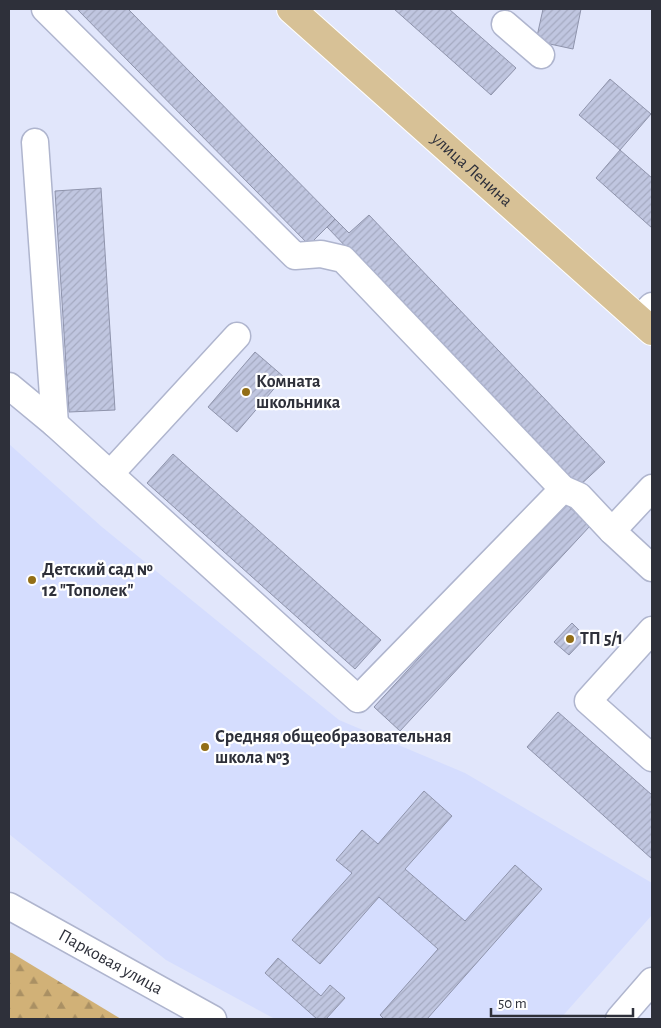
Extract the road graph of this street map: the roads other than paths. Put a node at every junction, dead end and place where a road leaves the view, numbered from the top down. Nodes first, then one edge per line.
1 (46, 9) edge
2 (291, 9) edge
3 (500, 14) edge
4 (542, 55) dead end
5 (35, 142) dead end
6 (648, 319) edge
7 (237, 336) dead end
8 (9, 386) edge
9 (55, 424) junction
10 (110, 474) junction
11 (652, 488) edge
12 (563, 489) junction
13 (612, 531) junction
14 (652, 568) edge
15 (652, 630) edge
16 (652, 758) edge
17 (9, 906) edge
18 (652, 982) edge
19 (213, 1019) edge
20 (619, 1019) edge

1 - 12 street
2 - 6 main road, улица Ленина
3 - 4 street
5 - 9 street
7 - 10 street
8 - 9 street
9 - 10 street
10 - 12 street
11 - 13 street
12 - 13 street
13 - 14 street
15 - 16 street
17 - 19 street, Парковая улица
18 - 20 street

